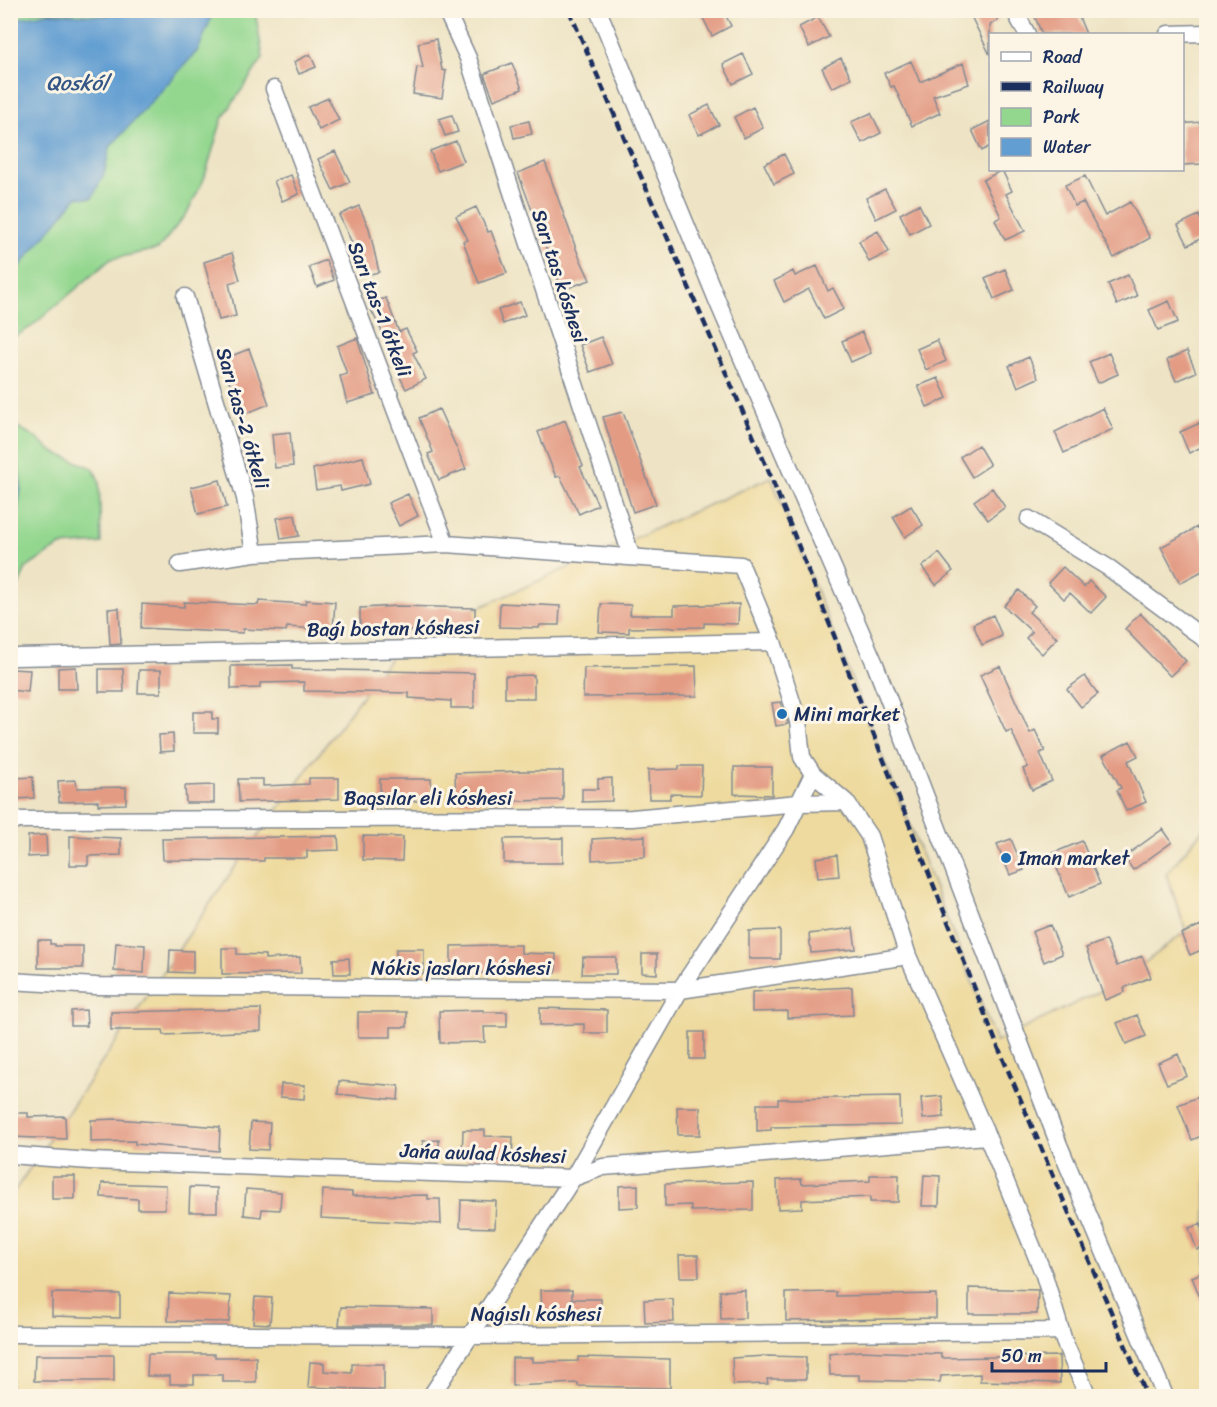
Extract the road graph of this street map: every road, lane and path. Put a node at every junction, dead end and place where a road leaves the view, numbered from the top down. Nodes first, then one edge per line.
1 (446, 10) edge
2 (598, 10) edge
3 (1014, 10) edge
4 (1026, 33) edge
5 (1206, 33) edge
6 (1184, 34) edge
7 (274, 89) dead end
8 (185, 297) dead end
9 (1029, 519) dead end
10 (446, 543) junction
11 (254, 553) junction
12 (632, 555) junction
13 (180, 564) dead end
14 (1206, 640) edge
15 (773, 642) junction
16 (15, 657) dead end
17 (813, 774) junction
18 (846, 802) junction
19 (799, 803) junction
20 (10, 820) edge
21 (908, 956) junction
22 (10, 981) edge
23 (680, 990) junction
24 (987, 1136) junction
25 (10, 1155) edge
26 (573, 1178) junction
27 (1061, 1331) junction
28 (10, 1334) edge
29 (472, 1336) junction
30 (431, 1396) edge
31 (1088, 1396) edge
32 (1165, 1396) edge

1 - 12 street, Sarı tas kóshesi
2 - 32 street
3 - 4 street
5 - 6 street
7 - 10 street, Sarı tas-1 ótkeli
8 - 11 street, Sarı tas-2 ótkeli
9 - 14 street
10 - 11 street
10 - 12 street
11 - 13 street
12 - 15 street
15 - 16 street, Baǵı bostan kóshesi
15 - 17 street
17 - 18 street
17 - 19 street
18 - 19 street, Baqsılar eli kóshesi
18 - 21 street
19 - 20 street, Baqsılar eli kóshesi
19 - 23 street
21 - 23 street, Nókis jasları kóshesi
21 - 24 street
22 - 23 street, Nókis jasları kóshesi
23 - 26 street
24 - 26 street, Jańa awlad kóshesi
24 - 27 street
25 - 26 street, Jańa awlad kóshesi
26 - 29 street
27 - 29 street, Naǵıslı kóshesi
27 - 31 street
28 - 29 street, Naǵıslı kóshesi
29 - 30 street

